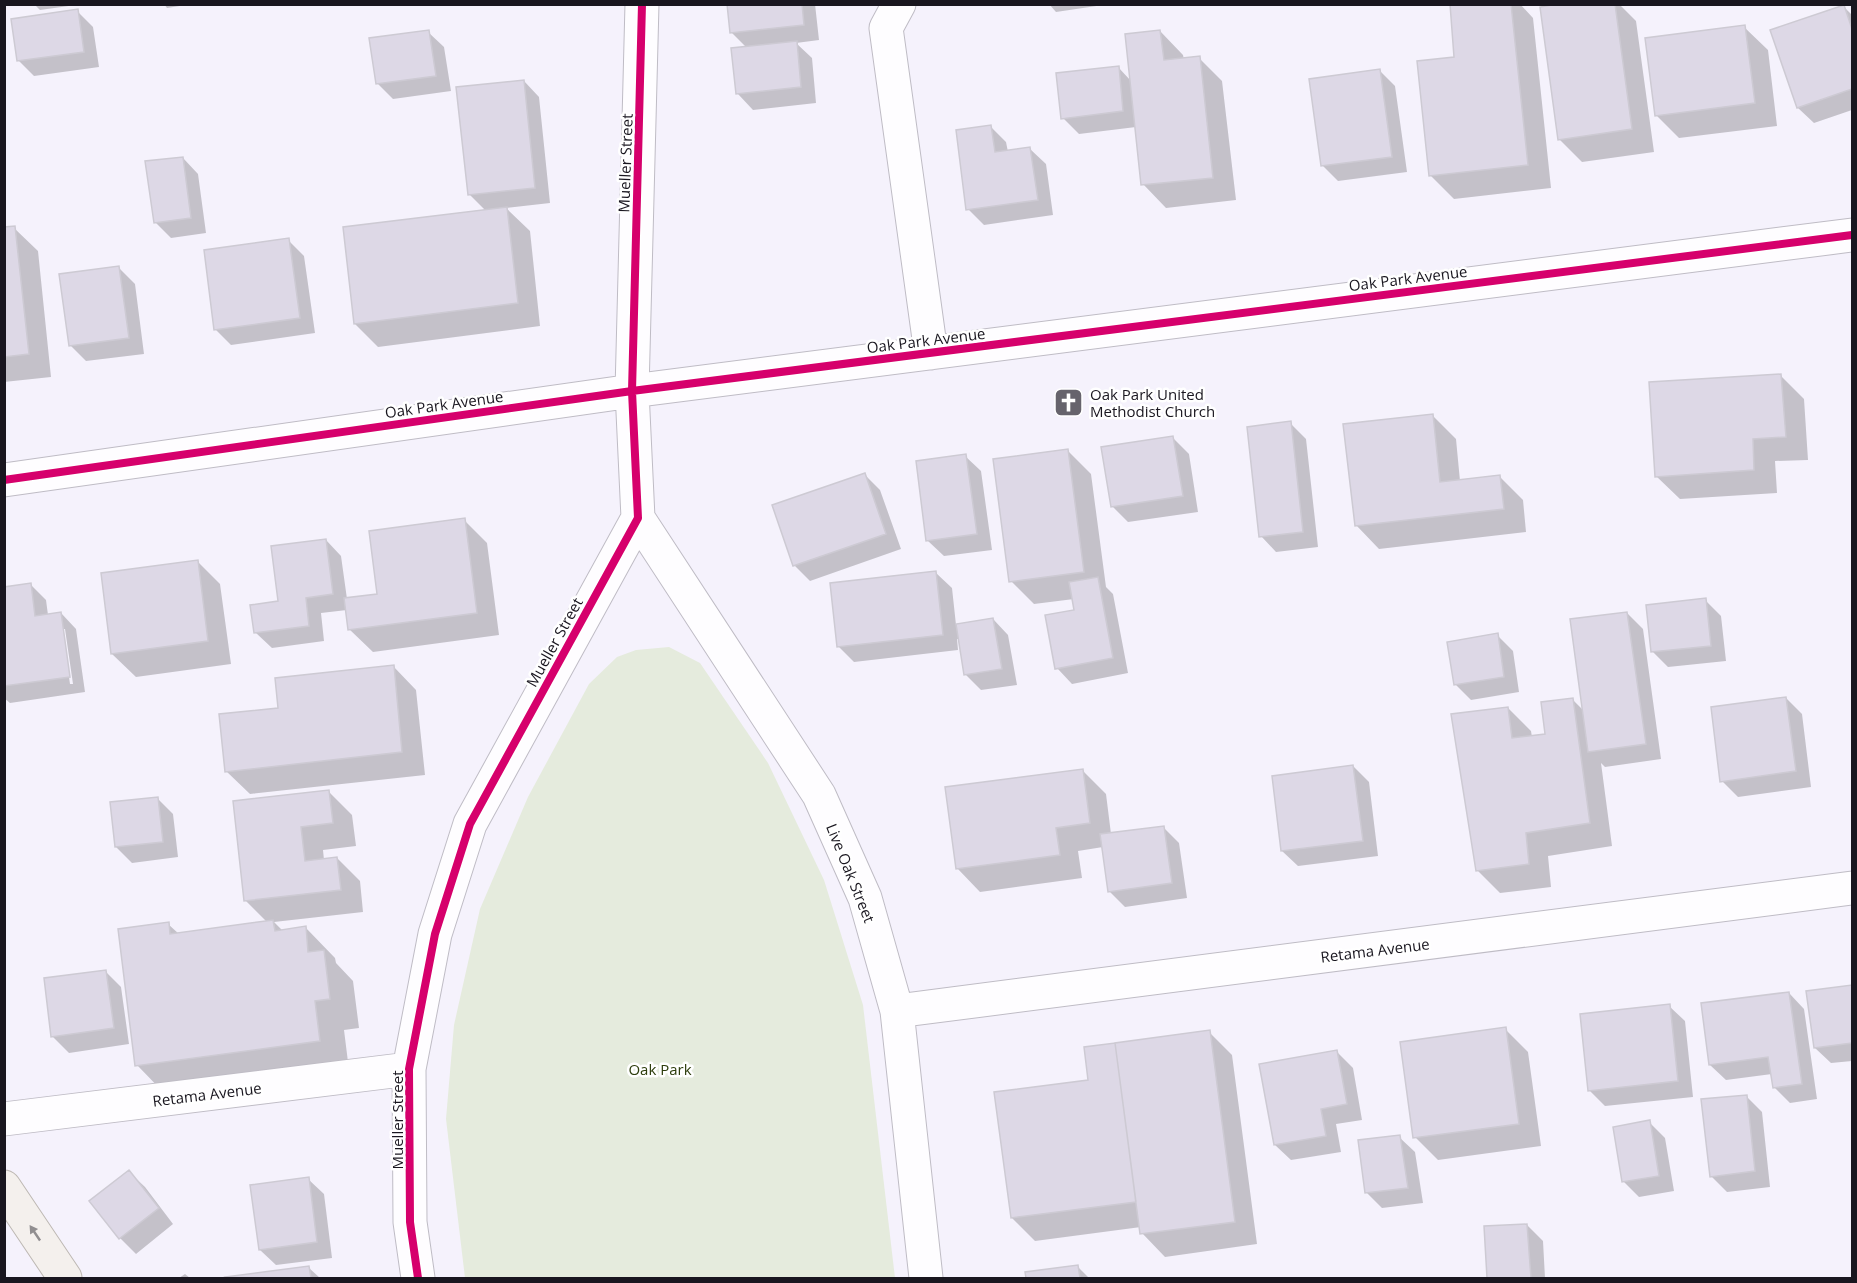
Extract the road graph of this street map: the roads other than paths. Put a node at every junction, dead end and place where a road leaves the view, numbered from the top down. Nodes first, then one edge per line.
1 (642, 4) edge
2 (899, 4) edge
3 (1852, 235) edge
4 (931, 353) junction
5 (632, 391) junction
6 (4, 480) edge
7 (638, 518) junction
8 (1852, 888) edge
9 (897, 1011) junction
10 (409, 1069) junction
11 (4, 1119) edge
12 (4, 1187) edge
13 (65, 1278) edge
14 (418, 1278) edge
15 (926, 1278) edge

1 - 5 street, Mueller Street
2 - 4 street
3 - 4 street, Oak Park Avenue
4 - 5 street, Oak Park Avenue
5 - 6 street, Oak Park Avenue
5 - 7 street, Mueller Street
7 - 9 street, Live Oak Street
7 - 10 street, Mueller Street
8 - 9 street, Retama Avenue
9 - 15 street, Live Oak Street
10 - 11 street, Retama Avenue
10 - 14 street, Mueller Street
13 -> 12 main road

